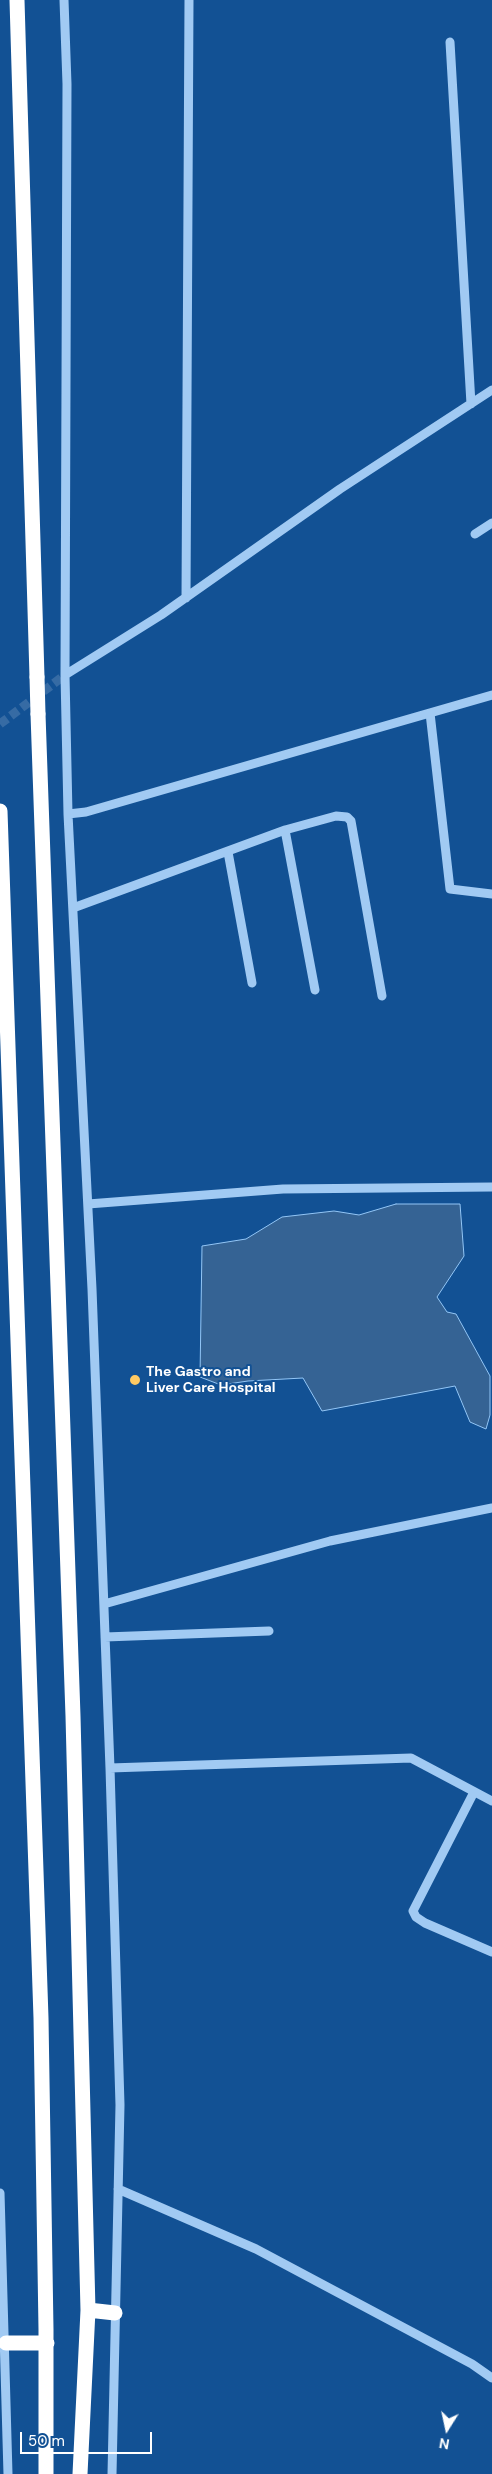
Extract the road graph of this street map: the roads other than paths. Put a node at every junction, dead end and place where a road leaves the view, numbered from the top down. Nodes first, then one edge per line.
1 (17, 0) edge
2 (64, 0) edge
3 (190, 0) edge
4 (450, 42) dead end
5 (492, 390) edge
6 (471, 404) junction
7 (492, 522) edge
8 (475, 534) dead end
9 (186, 598) junction
10 (65, 675) junction
11 (492, 695) edge
12 (430, 713) junction
13 (0, 811) edge
14 (68, 814) junction
15 (286, 830) junction
16 (228, 852) junction
17 (492, 894) edge
18 (73, 908) junction
19 (252, 983) dead end
20 (315, 990) dead end
21 (382, 996) dead end
22 (492, 1187) edge
23 (88, 1204) junction
24 (492, 1508) edge
25 (104, 1604) junction
26 (269, 1631) dead end
27 (105, 1637) junction
28 (110, 1768) junction
29 (474, 1792) junction
30 (492, 1802) edge
31 (492, 1952) edge
32 (118, 2189) junction
33 (0, 2193) edge
34 (88, 2310) junction
35 (115, 2313) junction
36 (6, 2343) junction
37 (46, 2343) junction
38 (492, 2378) edge
39 (3, 2413) edge
40 (8, 2474) edge
41 (46, 2474) edge
42 (80, 2474) edge
43 (112, 2474) edge

1 - 34 highway, bridge
2 - 10 street
3 - 9 street
4 - 6 street
5 - 6 street
6 - 9 street
7 - 8 street
9 - 10 street
10 - 14 street
11 - 12 street
12 - 14 street
12 - 17 street
13 - 37 highway
14 - 18 street
15 - 16 street
15 - 20 street
15 - 21 street
16 - 18 street
16 - 19 street
18 - 23 street
22 - 23 street
23 - 25 street
24 - 25 street
25 - 27 street
26 - 27 street
27 - 28 street
28 - 29 street
28 - 32 street
29 - 30 street
29 - 31 street
32 - 35 street
32 - 38 street
33 - 36 street
34 - 35 highway
34 - 42 highway
35 - 43 street
36 - 37 highway
36 - 39 street
37 - 41 highway
39 - 40 street

